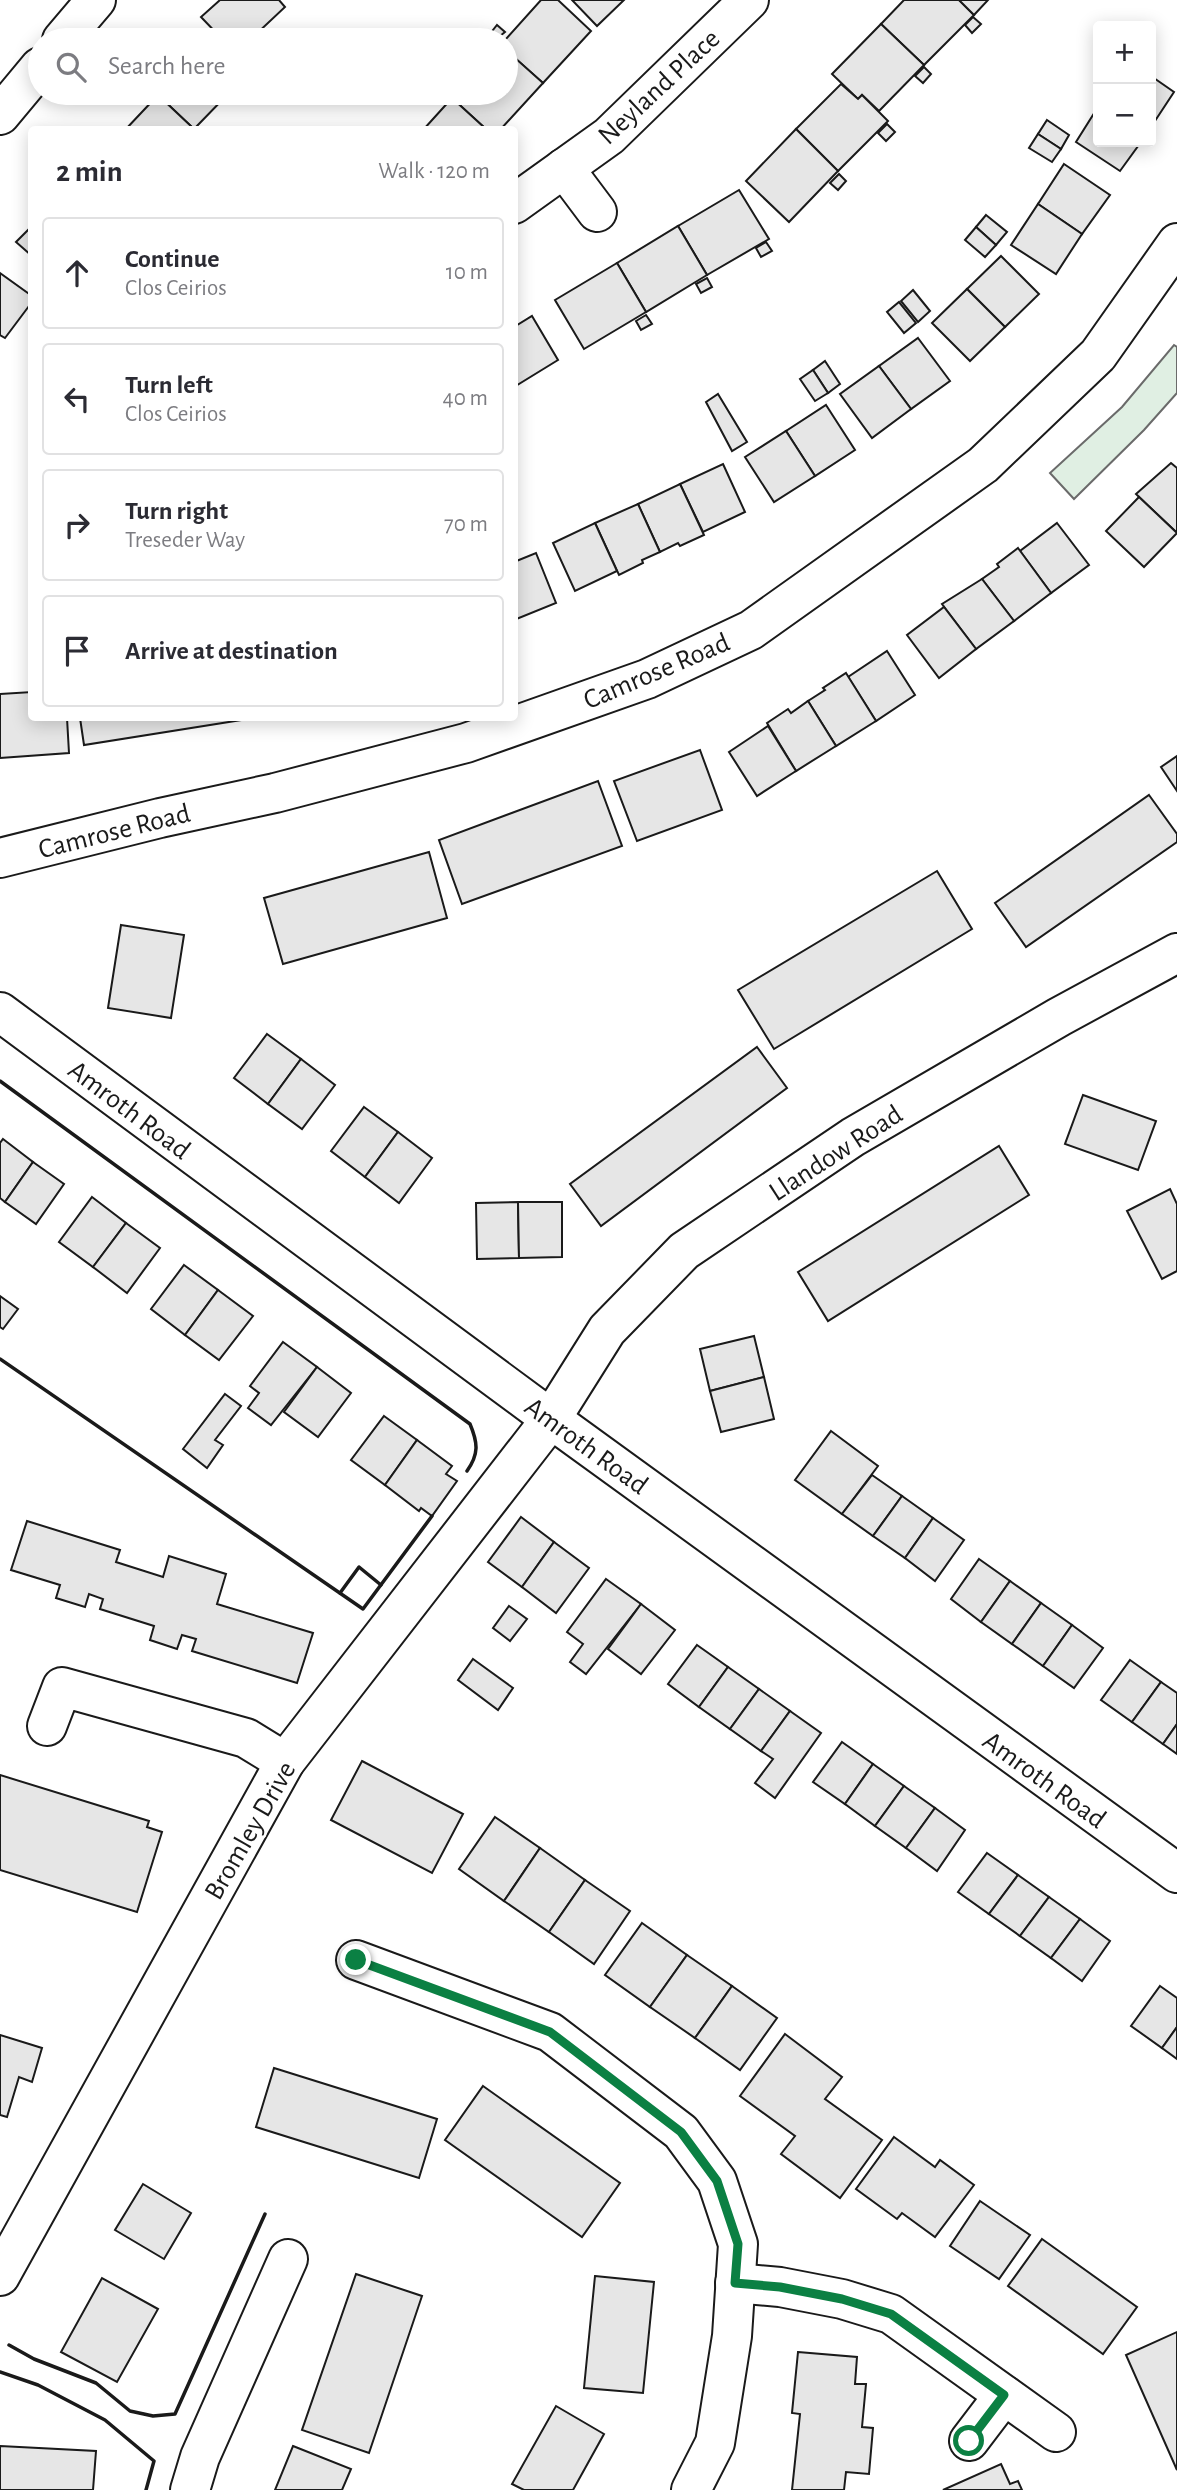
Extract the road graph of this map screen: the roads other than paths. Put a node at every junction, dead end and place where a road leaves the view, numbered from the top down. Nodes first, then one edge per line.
1 (96, 0) edge
2 (748, 0) edge
3 (72, 28) edge
4 (28, 81) edge
5 (0, 115) edge
6 (564, 168) junction
7 (518, 201) edge
8 (597, 212) dead end
9 (1177, 243) edge
10 (0, 858) edge
11 (1172, 967) edge
12 (0, 1012) edge
13 (551, 1419) junction
14 (47, 1726) dead end
15 (285, 1762) junction
16 (1177, 1873) edge
17 (356, 1960) dead end
18 (288, 2259) dead end
19 (0, 2276) edge
20 (735, 2283) junction
21 (1004, 2395) junction
22 (1056, 2432) dead end
23 (969, 2441) dead end
24 (190, 2490) edge
25 (691, 2490) edge

1 - 3 street
2 - 6 street, Neyland Place
4 - 5 street
6 - 7 street, Neyland Place
6 - 8 street
9 - 10 street, Camrose Road
11 - 13 street, Llandow Road
12 - 13 street, Amroth Road
13 - 15 street, Bromley Drive
13 - 16 street, Amroth Road
14 - 15 street
15 - 19 street, Bromley Drive
17 - 20 street
18 - 24 street
20 - 21 street
20 - 25 street
21 - 22 street
21 - 23 street

